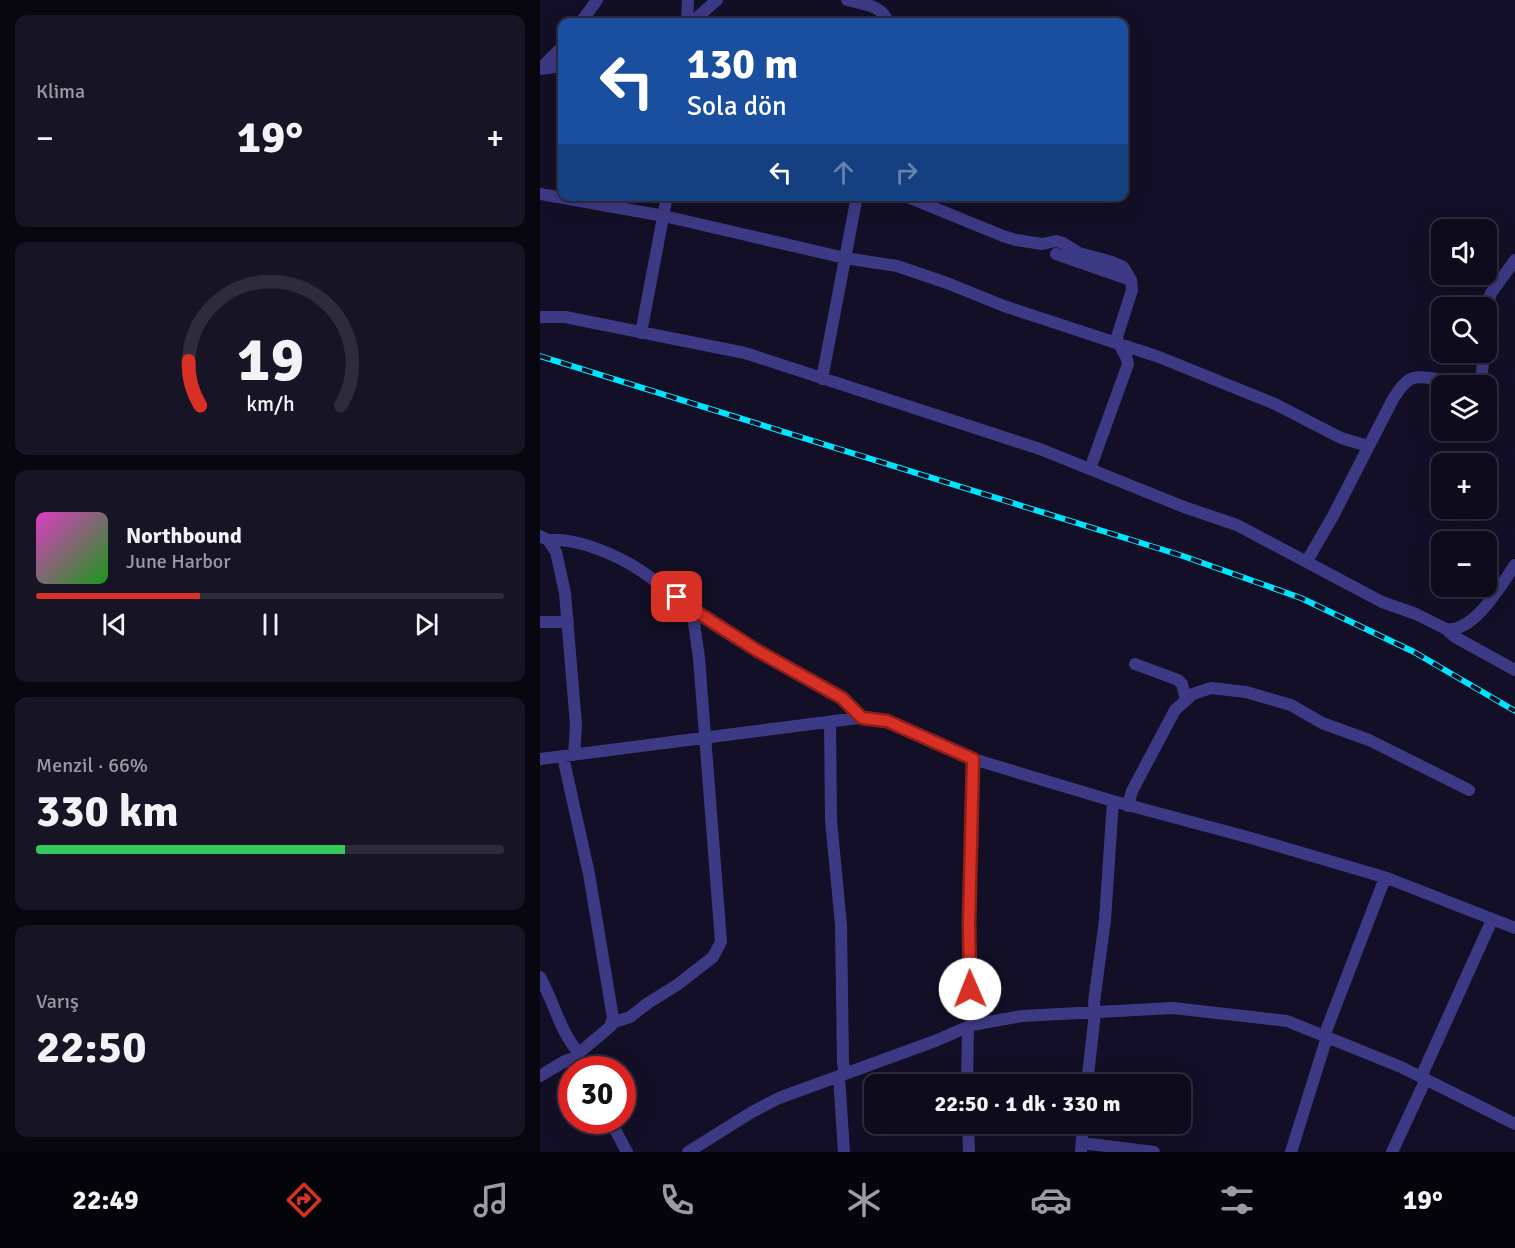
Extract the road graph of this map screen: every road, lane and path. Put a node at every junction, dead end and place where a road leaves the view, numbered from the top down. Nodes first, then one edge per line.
1 (597, 0) edge
2 (688, 0) edge
3 (717, 0) edge
4 (847, 0) edge
5 (583, 18) edge
6 (687, 18) edge
7 (697, 18) edge
8 (887, 18) edge
9 (558, 51) edge
10 (558, 67) edge
11 (540, 69) edge
12 (540, 194) edge
13 (558, 197) edge
14 (579, 201) edge
15 (666, 201) edge
16 (856, 201) edge
17 (918, 201) edge
18 (664, 216) junction
19 (1056, 254) dead end
20 (845, 258) junction
21 (1515, 260) edge
22 (1131, 280) junction
23 (1490, 297) edge
24 (540, 317) edge
25 (641, 333) junction
26 (1118, 344) junction
27 (822, 379) junction
28 (1431, 379) edge
29 (1368, 446) junction
30 (1090, 469) junction
31 (544, 538) edge
32 (1307, 561) junction
33 (1515, 565) edge
34 (692, 609) junction
35 (540, 622) edge
36 (568, 622) junction
37 (1446, 629) junction
38 (1135, 664) dead end
39 (1515, 669) edge
40 (1186, 700) junction
41 (862, 718) junction
42 (830, 722) junction
43 (704, 738) junction
44 (568, 756) junction
45 (540, 759) edge
46 (973, 759) junction
47 (1469, 790) dead end
48 (1113, 801) junction
49 (1128, 806) junction
50 (1385, 878) junction
51 (1492, 920) junction
52 (1515, 928) edge
53 (540, 977) edge
54 (1095, 1013) junction
55 (611, 1023) junction
56 (970, 1026) junction
57 (1326, 1037) junction
58 (578, 1055) junction
59 (968, 1074) edge
60 (1088, 1074) edge
61 (842, 1075) junction
62 (540, 1076) edge
63 (1423, 1078) junction
64 (1513, 1119) edge
65 (617, 1134) edge
66 (968, 1134) edge
67 (1081, 1148) edge
68 (627, 1152) edge
69 (688, 1152) edge
70 (844, 1152) edge
71 (969, 1152) edge
72 (1154, 1152) edge
73 (1291, 1152) edge
74 (1392, 1152) edge

1 - 5 street
2 - 6 street
3 - 7 street
4 - 8 street
9 - 11 street
10 - 11 street
12 - 13 street
14 - 18 street
15 - 18 street
16 - 20 street
17 - 22 street
18 - 20 street
18 - 25 street
19 - 22 street
20 - 26 street
20 - 27 street
21 - 23 street
22 - 26 street
24 - 25 street
25 - 27 street
26 - 29 street
26 - 30 street
27 - 30 street
28 - 29 street
29 - 32 street
30 - 32 street
31 - 34 street
31 - 36 street
32 - 37 street
33 - 37 street
34 - 41 street
34 - 43 street
35 - 36 street
36 - 44 street
37 - 39 street
38 - 40 street
40 - 47 street
40 - 49 street
41 - 42 street
41 - 46 street
42 - 43 street
42 - 61 street
43 - 44 street
43 - 55 street
44 - 45 street
44 - 55 street
46 - 48 street
46 - 56 street
48 - 49 street
48 - 54 street
49 - 50 street
50 - 51 street
50 - 57 street
51 - 52 street
51 - 63 street
53 - 58 street
54 - 56 street
54 - 57 street
54 - 60 street
55 - 58 street
56 - 59 street
56 - 61 street
57 - 63 street
57 - 73 street
58 - 62 street
61 - 69 street
61 - 70 street
63 - 64 street
63 - 74 street
65 - 68 street
66 - 71 street
67 - 72 street

